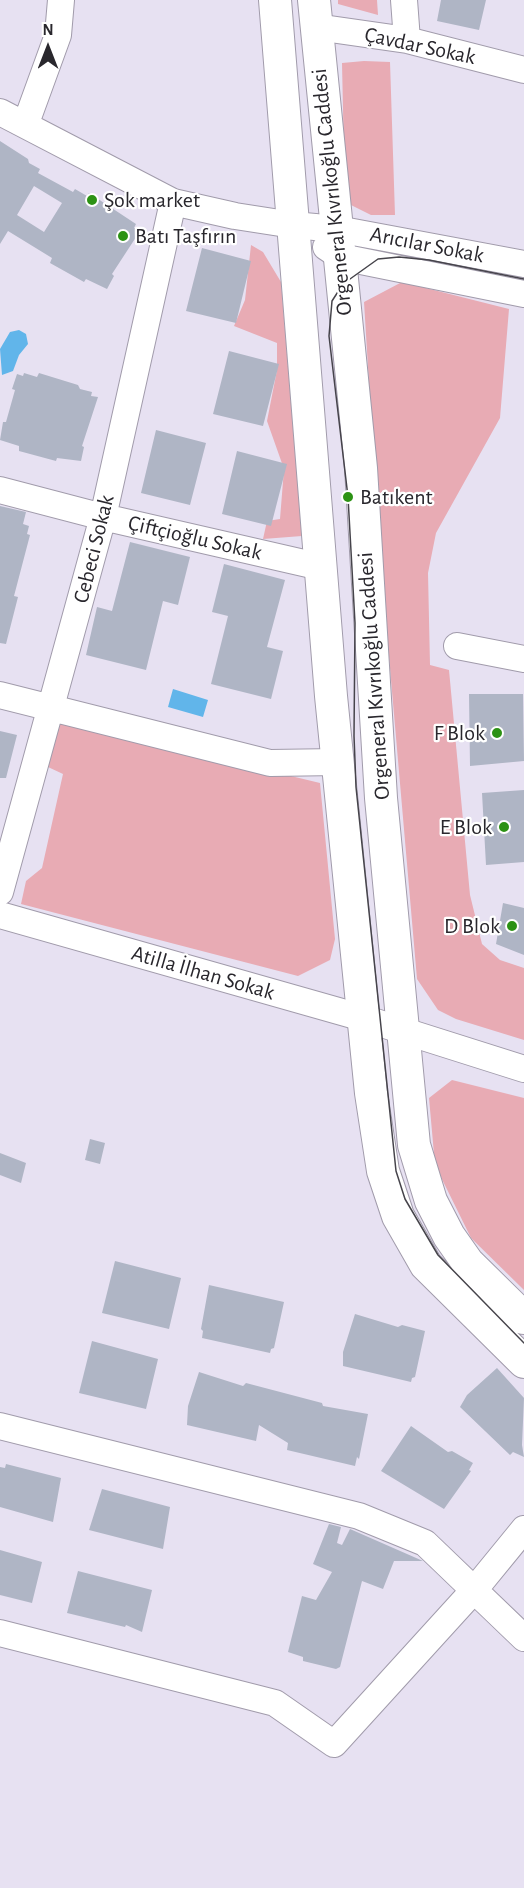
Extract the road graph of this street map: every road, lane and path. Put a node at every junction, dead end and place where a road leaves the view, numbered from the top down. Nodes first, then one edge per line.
1 (61, 0) edge
2 (275, 0) edge
3 (404, 0) edge
4 (315, 13) edge
5 (407, 39) junction
6 (524, 70) edge
7 (0, 112) edge
8 (26, 123) junction
9 (172, 202) junction
10 (293, 225) junction
11 (339, 243) junction
12 (524, 264) edge
13 (524, 294) edge
14 (0, 490) edge
15 (103, 517) junction
16 (321, 567) junction
17 (457, 646) dead end
18 (524, 659) edge
19 (0, 695) edge
20 (52, 709) junction
21 (338, 762) junction
22 (0, 892) edge
23 (0, 915) edge
24 (363, 1018) junction
25 (405, 1032) junction
26 (524, 1070) edge
27 (524, 1318) edge
28 (524, 1362) edge
29 (0, 1426) edge
30 (524, 1529) edge
31 (475, 1589) junction
32 (0, 1633) edge
33 (524, 1638) edge

1 - 8 street
2 - 10 main road
3 - 5 street
4 - 5 street, Çavdar Sokak
4 - 11 main road, Orgeneral Kıvrıkoğlu Caddesi
5 - 6 street, Çavdar Sokak
7 - 8 street, Arıcılar Sokak
8 - 9 street, Arıcılar Sokak
9 - 10 street, Arıcılar Sokak
9 - 15 street, Cebeci Sokak
10 - 11 street, Arıcılar Sokak
10 - 16 main road
11 - 12 street, Arıcılar Sokak
11 - 13 street
11 - 25 main road, Orgeneral Kıvrıkoğlu Caddesi
14 - 15 street, Çiftçioğlu Sokak
15 - 16 street, Çiftçioğlu Sokak
15 - 20 street, Cebeci Sokak
16 - 21 main road
17 - 18 street
19 - 20 street
20 - 21 street
20 - 22 street, Cebeci Sokak
21 - 24 main road
23 - 24 street, Atilla İlhan Sokak
24 - 25 street, Atilla İlhan Sokak
24 - 28 main road
25 - 26 street, Atilla İlhan Sokak
25 - 27 main road, Orgeneral Kıvrıkoğlu Caddesi
29 - 31 street
30 - 31 street
31 - 32 street
31 - 33 street

